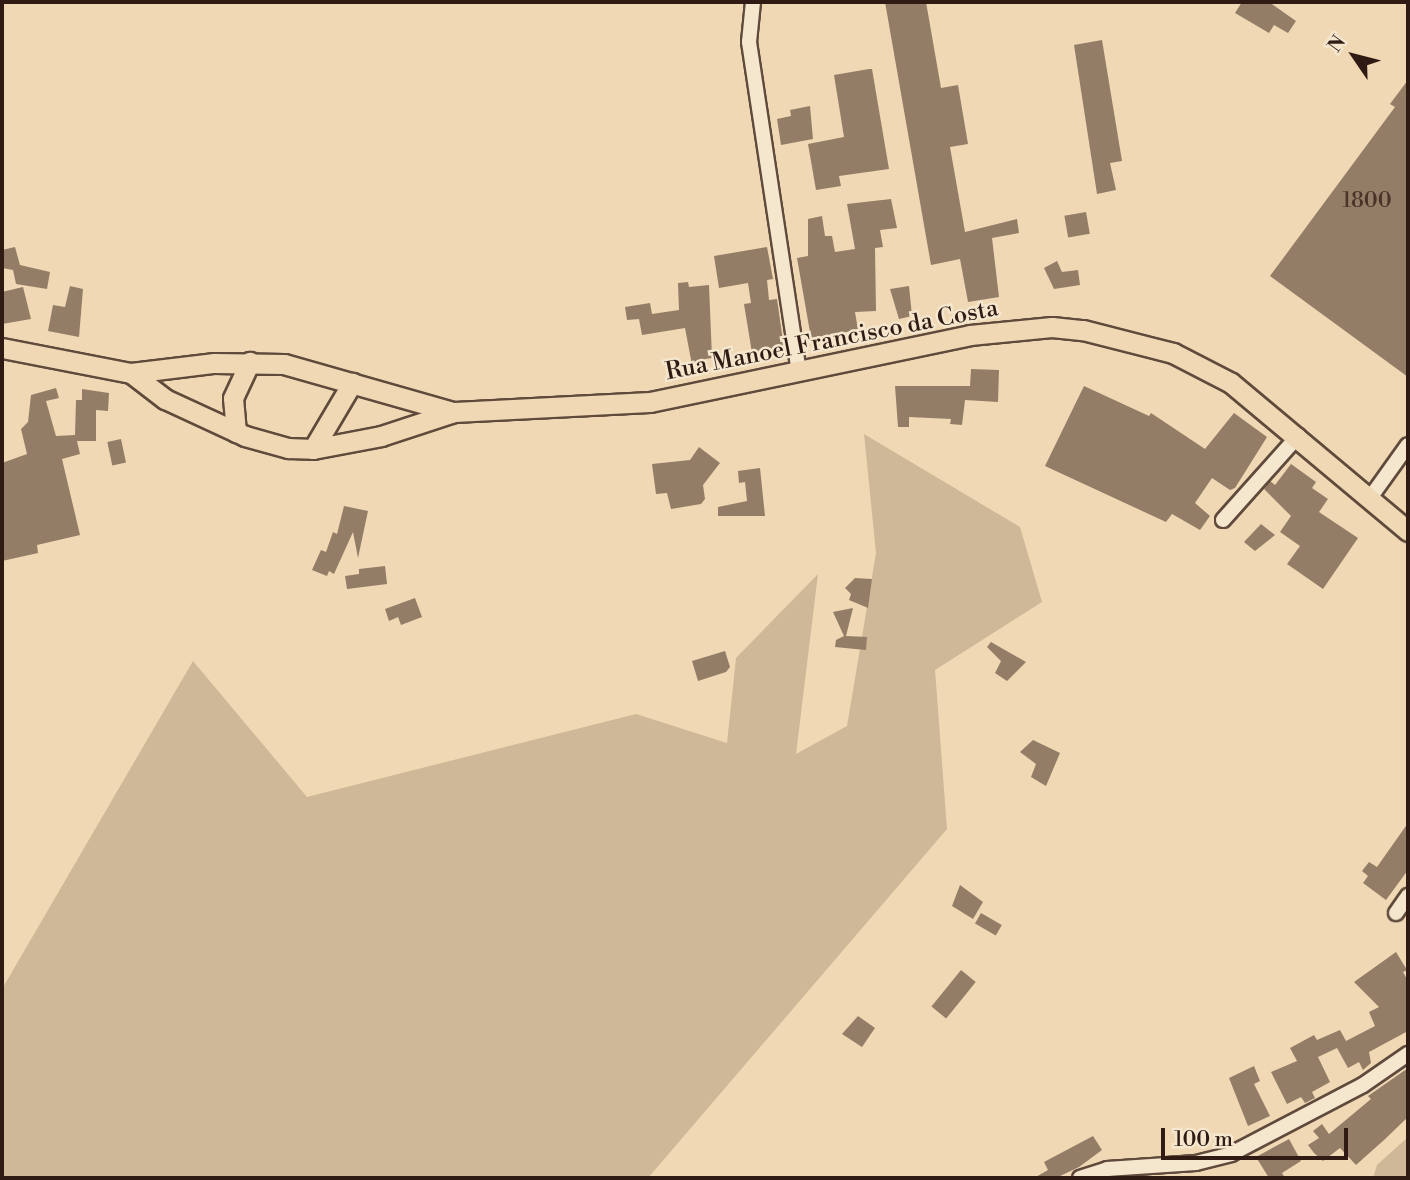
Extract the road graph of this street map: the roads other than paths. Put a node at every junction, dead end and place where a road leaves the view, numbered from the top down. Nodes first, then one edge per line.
1 (753, 2) edge
2 (2, 348) edge
3 (250, 362) junction
4 (131, 373) junction
5 (799, 373) junction
6 (352, 383) junction
7 (454, 412) junction
8 (236, 432) junction
9 (1298, 436) junction
10 (313, 449) junction
11 (1406, 452) edge
12 (1370, 498) junction
13 (1223, 520) dead end
14 (1408, 531) edge
15 (1408, 896) edge
16 (1396, 913) dead end
17 (1408, 1054) edge
18 (1196, 1163) junction
19 (1107, 1174) edge
20 (1080, 1178) edge
21 (1199, 1178) edge

1 - 5 street
2 - 4 main road, Rua Manoel Francisco da Costa
3 - 4 main road, Rua Manoel Francisco da Costa
3 - 6 main road, Rua Manoel Francisco da Costa
3 - 8 main road
4 - 8 main road, Rua Manoel Francisco da Costa
5 - 7 main road, Rua Manoel Francisco da Costa
5 - 9 main road, Rua Manoel Francisco da Costa
6 - 7 main road, Rua Manoel Francisco da Costa
6 - 10 main road
7 - 10 main road, Rua Manoel Francisco da Costa
8 - 10 main road, Rua Manoel Francisco da Costa
9 - 12 main road, Rua Manoel Francisco da Costa
9 - 13 street
11 - 12 street
12 - 14 main road, Rua Manoel Francisco da Costa
15 - 16 street
17 - 18 street
18 - 19 street
18 - 21 street
19 - 20 street

